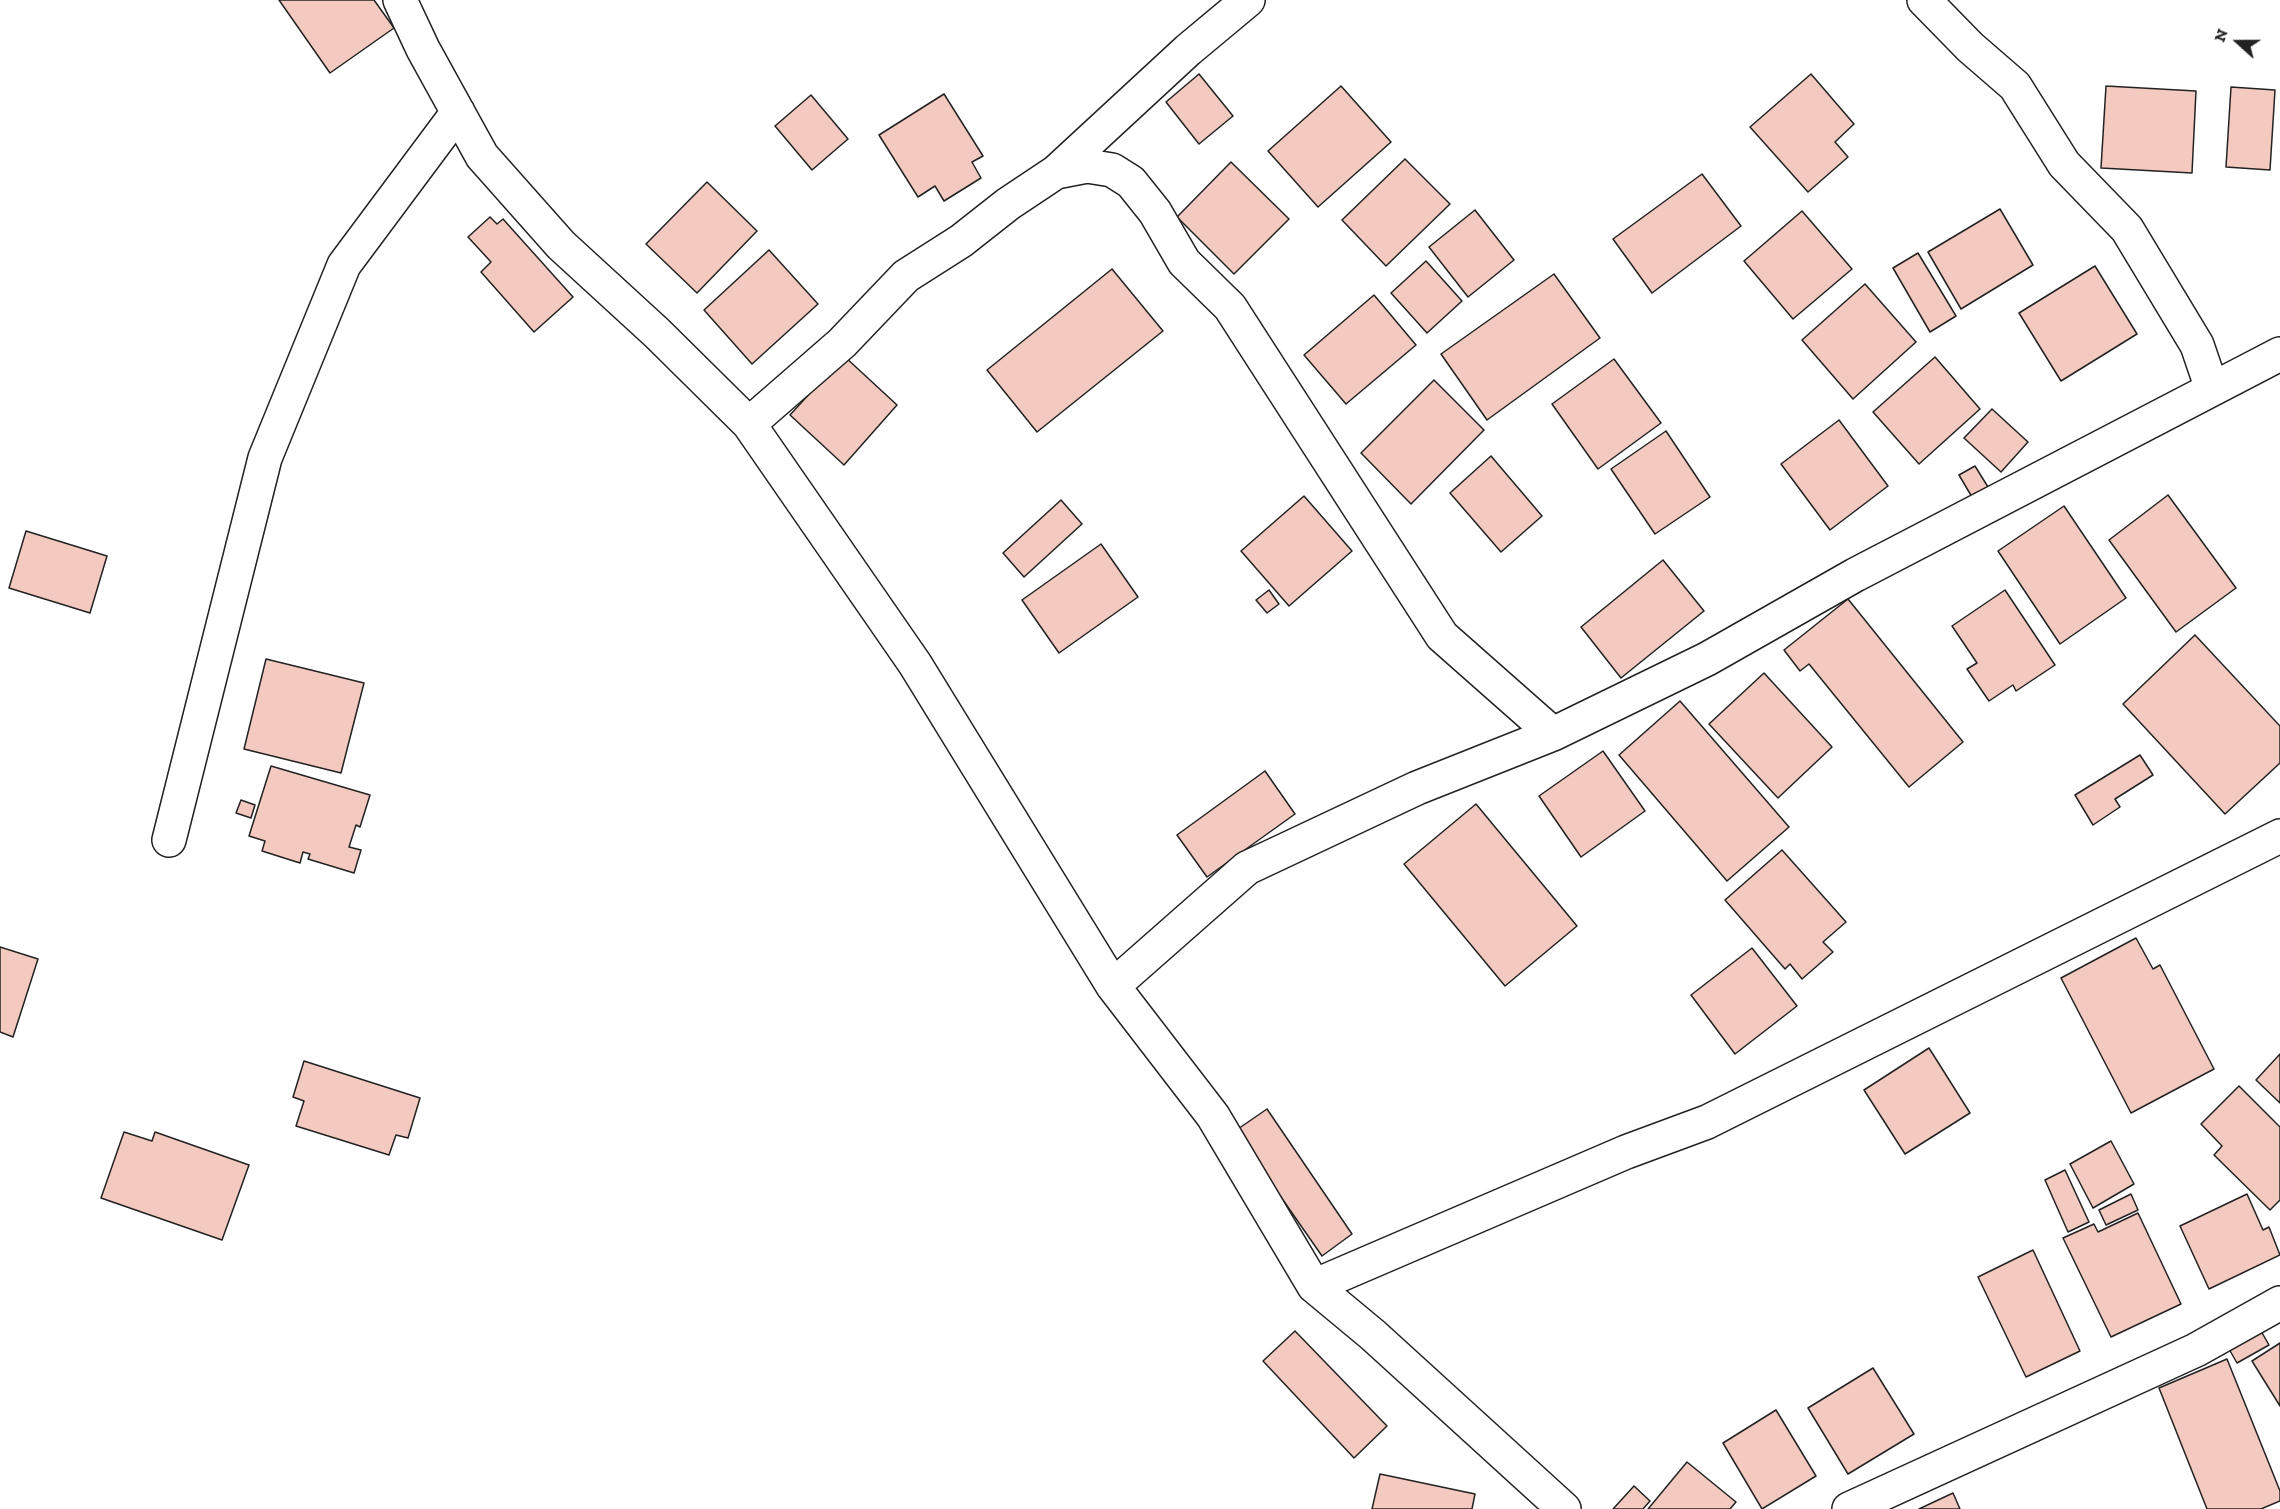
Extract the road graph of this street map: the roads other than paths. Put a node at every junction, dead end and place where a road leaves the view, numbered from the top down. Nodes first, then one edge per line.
1 (400, 0) edge
2 (1248, 0) edge
3 (1924, 0) edge
4 (458, 112) junction
5 (1056, 172) junction
6 (2280, 354) edge
7 (2212, 389) junction
8 (749, 424) junction
9 (1553, 734) junction
10 (2280, 836) edge
11 (169, 840) dead end
12 (1113, 986) junction
13 (1314, 1286) junction
14 (2280, 1304) edge
15 (1564, 1509) edge
16 (1849, 1509) edge

1 - 4 street
2 - 5 street
3 - 7 street
4 - 8 street
4 - 11 street
5 - 8 street
5 - 9 street
6 - 7 street
7 - 9 street
8 - 12 street
9 - 12 street
10 - 13 street
12 - 13 street
13 - 15 street
14 - 16 street

